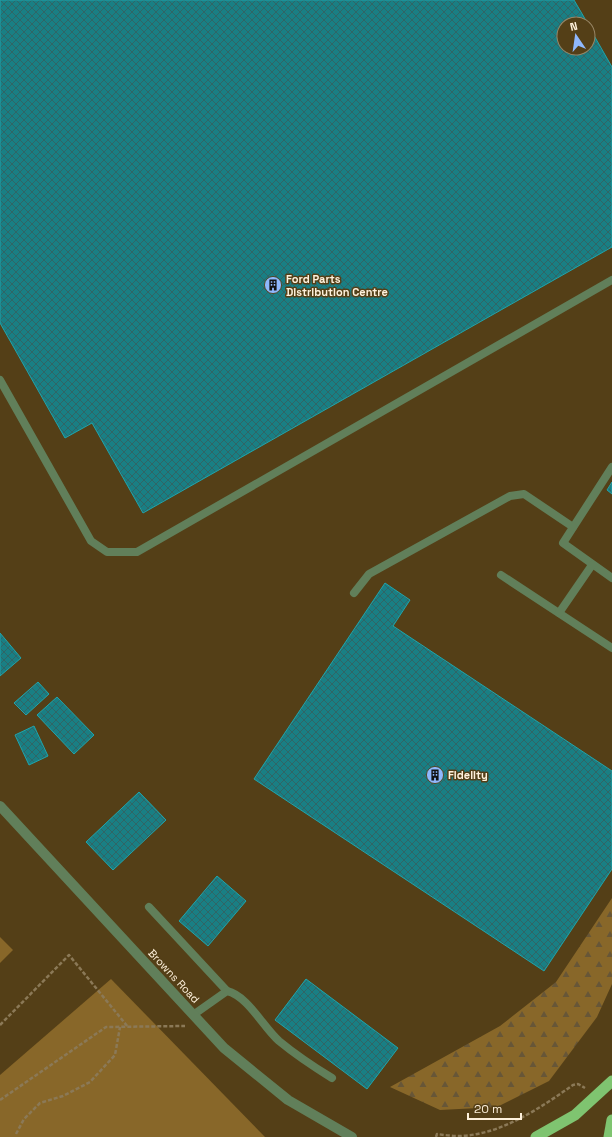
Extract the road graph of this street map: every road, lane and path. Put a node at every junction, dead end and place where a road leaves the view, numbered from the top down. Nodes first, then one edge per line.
1 (612, 280) edge
2 (0, 380) edge
3 (612, 467) edge
4 (573, 527) junction
5 (592, 565) junction
6 (500, 575) dead end
7 (612, 578) edge
8 (354, 593) dead end
9 (559, 613) junction
10 (612, 648) edge
11 (0, 806) edge
12 (148, 907) dead end
13 (227, 991) junction
14 (193, 1015) junction
15 (0, 1025) edge
16 (203, 1026) junction
17 (120, 1027) junction
18 (128, 1027) junction
19 (332, 1078) dead end
20 (612, 1081) edge
21 (594, 1098) junction
22 (0, 1100) edge
23 (612, 1120) edge
24 (16, 1134) dead end
25 (352, 1137) edge
26 (436, 1137) edge
27 (536, 1137) edge
28 (609, 1137) edge

1 - 2 lane
3 - 4 lane
4 - 5 lane
4 - 8 lane
5 - 7 lane
5 - 9 lane
6 - 9 lane
9 - 10 lane
11 - 14 street, Browns Road
12 - 13 lane
13 - 14 lane
13 - 19 lane
14 - 16 street, Browns Road
15 - 18 path
16 - 18 path
16 - 25 street, Browns Road
17 - 18 path
17 - 22 path
17 - 24 path
20 - 21 highway
21 - 26 path
21 - 27 highway
23 - 28 highway

